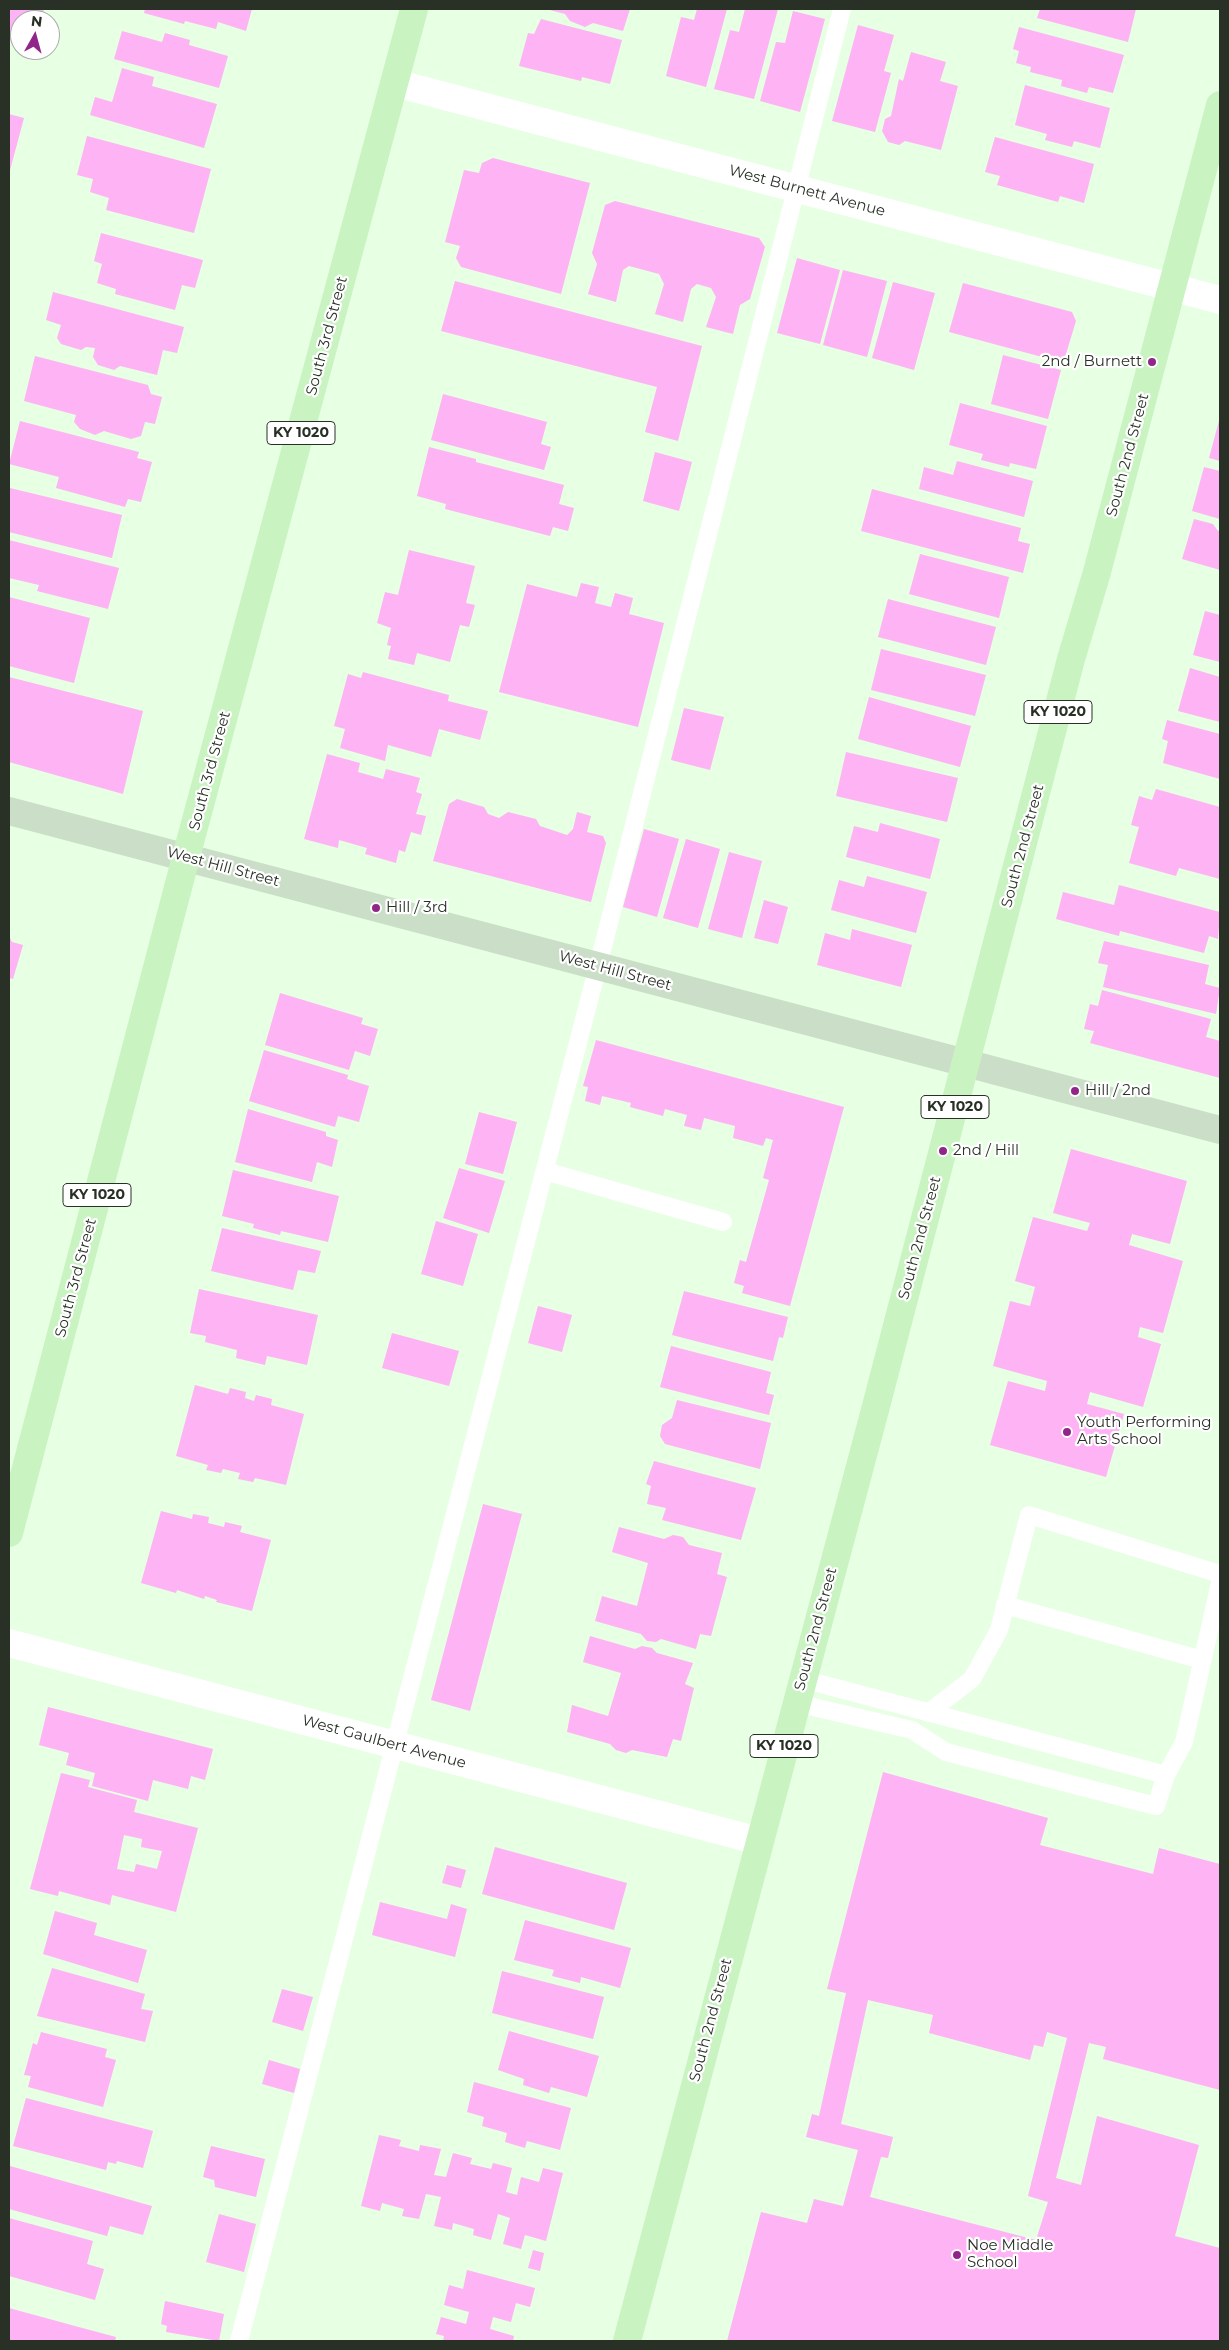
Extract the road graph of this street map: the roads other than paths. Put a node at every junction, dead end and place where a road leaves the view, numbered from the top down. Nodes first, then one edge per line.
1 (414, 9) edge
2 (842, 9) edge
3 (395, 83) junction
4 (1220, 105) edge
5 (795, 188) junction
6 (1172, 287) junction
7 (1220, 300) edge
8 (9, 811) edge
9 (186, 857) junction
10 (598, 966) junction
11 (966, 1062) junction
12 (1220, 1130) edge
13 (545, 1171) junction
14 (723, 1222) dead end
15 (9, 1533) edge
16 (1220, 1574) edge
17 (1220, 1583) edge
18 (1005, 1605) junction
19 (9, 1643) edge
20 (1202, 1660) junction
21 (799, 1691) junction
22 (928, 1713) junction
23 (396, 1745) junction
24 (1166, 1775) junction
25 (759, 1841) junction
26 (239, 2341) edge
27 (627, 2341) edge

1 - 3 main road, South 3rd Street / KY 1020
2 - 5 lane
3 - 5 street, West Burnett Avenue
3 - 9 main road, South 3rd Street / KY 1020
4 - 6 main road, South 2nd Street / KY 1020
5 - 6 street, West Burnett Avenue
5 - 10 lane
6 - 7 street, West Burnett Avenue
6 - 11 main road, South 2nd Street / KY 1020
8 - 9 street, West Hill Street
9 - 10 street, West Hill Street
9 - 15 main road, South 3rd Street / KY 1020
10 - 11 street, West Hill Street
10 - 13 lane
11 - 12 street, West Hill Street
11 - 21 main road, South 2nd Street / KY 1020
13 - 14 lane
13 - 23 lane
16 - 18 lane
17 - 20 lane
18 - 20 lane
18 - 22 lane
19 - 23 street, West Gaulbert Avenue
20 - 24 lane
21 - 22 lane
21 - 24 lane
21 - 25 main road, South 2nd Street / KY 1020
22 - 24 lane
23 - 25 street, West Gaulbert Avenue
23 - 26 lane
25 - 27 main road, South 2nd Street / KY 1020

